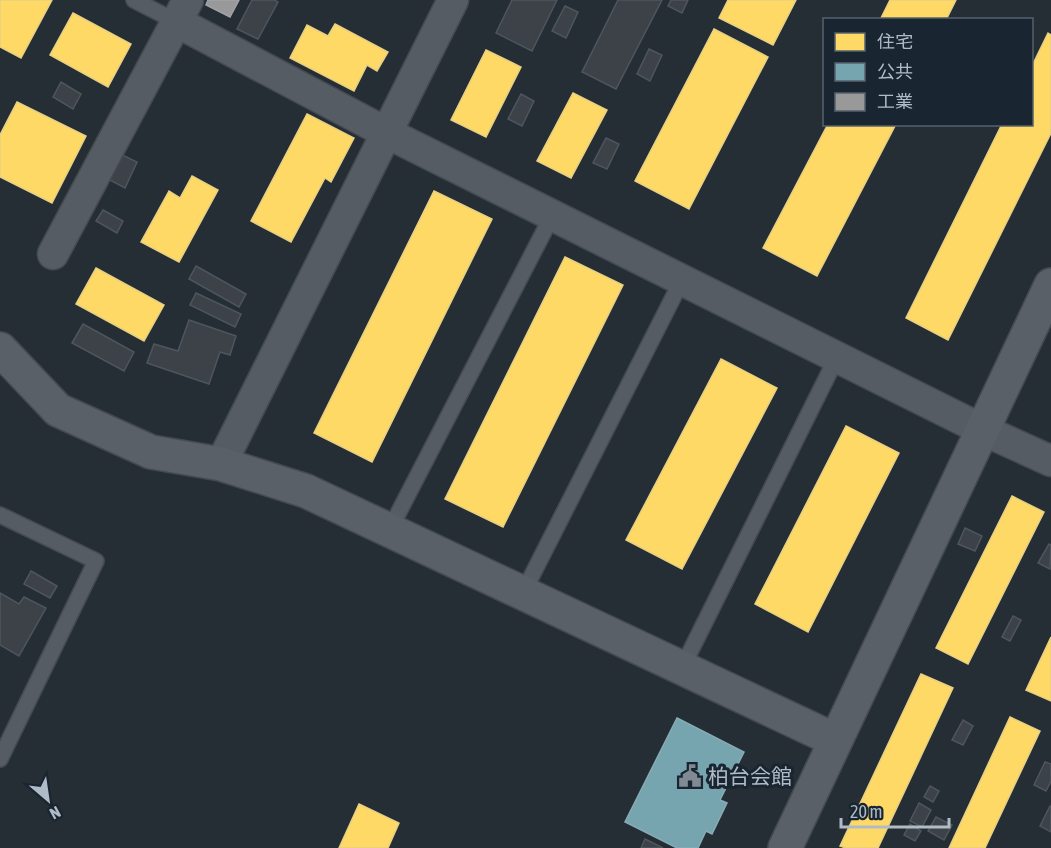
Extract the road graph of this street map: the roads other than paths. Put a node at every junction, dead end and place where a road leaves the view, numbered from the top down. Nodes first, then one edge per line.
1 (134, 0) edge
2 (453, 0) edge
3 (182, 11) edge
4 (387, 134) junction
5 (552, 216) junction
6 (53, 254) dead end
7 (682, 280) junction
8 (1051, 285) edge
9 (0, 349) edge
10 (837, 357) junction
11 (983, 430) junction
12 (1051, 461) edge
13 (221, 464) junction
14 (0, 515) edge
15 (389, 531) junction
16 (523, 593) junction
17 (682, 668) junction
18 (835, 740) junction
19 (0, 759) edge
20 (785, 848) edge

1 - 3 lane
2 - 4 street
3 - 4 street
3 - 6 street
4 - 5 street
4 - 13 street
5 - 7 street
5 - 15 lane
7 - 10 street
7 - 16 lane
8 - 11 street
9 - 13 street
10 - 11 street
10 - 17 lane
11 - 12 street
11 - 18 street
13 - 15 street
14 - 19 lane
15 - 16 street
16 - 17 street
17 - 18 street
18 - 20 street

